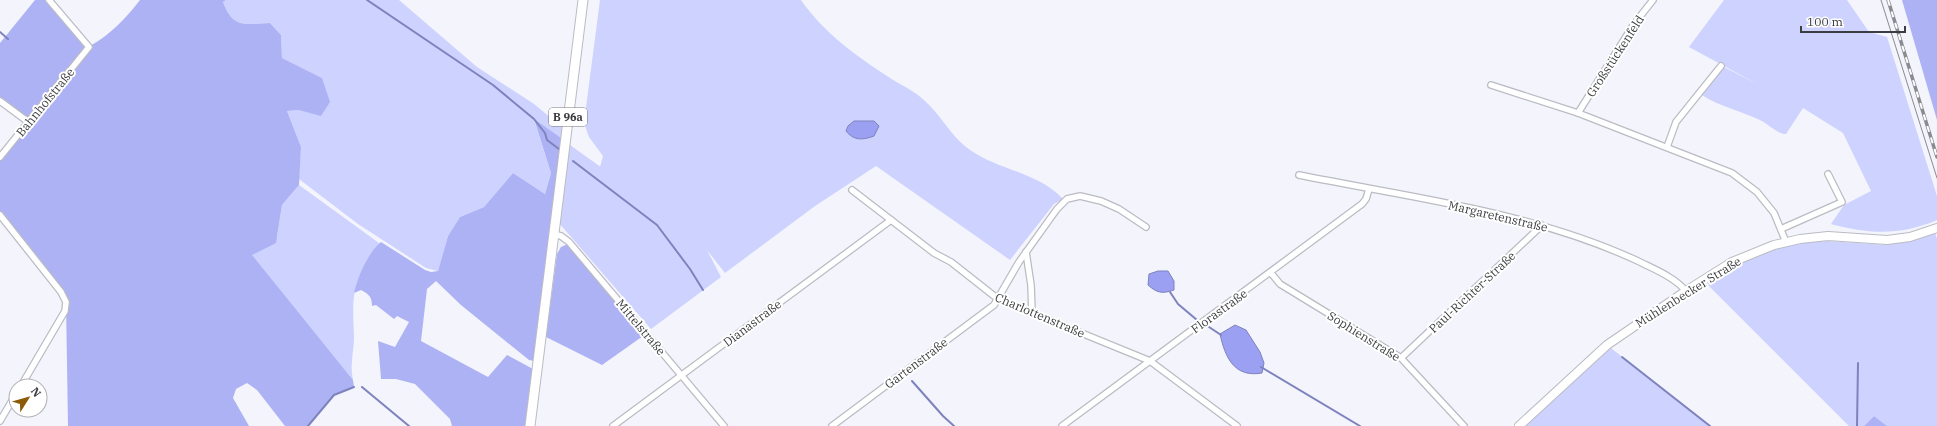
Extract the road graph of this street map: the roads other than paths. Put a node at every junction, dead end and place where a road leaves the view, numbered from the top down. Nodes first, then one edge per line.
1 (49, 0) edge
2 (583, 0) edge
3 (1653, 0) edge
4 (1721, 66) dead end
5 (1491, 85) dead end
6 (0, 101) edge
7 (1578, 114) junction
8 (27, 121) junction
9 (1667, 147) junction
10 (0, 157) edge
11 (1828, 174) dead end
12 (1299, 175) dead end
13 (1369, 189) junction
14 (852, 190) dead end
15 (0, 215) edge
16 (891, 220) junction
17 (1540, 224) junction
18 (1146, 227) dead end
19 (1937, 228) edge
20 (1781, 229) junction
21 (553, 234) junction
22 (1786, 242) junction
23 (1026, 252) junction
24 (1271, 273) junction
25 (1686, 291) junction
26 (998, 299) junction
27 (1032, 313) junction
28 (1401, 358) junction
29 (1150, 361) junction
30 (682, 376) junction
31 (26, 378) edge
32 (8, 408) edge
33 (0, 421) edge
34 (1070, 424) edge
35 (530, 426) edge
36 (613, 426) edge
37 (724, 426) edge
38 (832, 426) edge
39 (1062, 426) edge
40 (1237, 426) edge
41 (1464, 426) edge
42 (1519, 426) edge

1 - 8 street, Bahnhofstraße
2 - 21 main road, B 96a
3 - 7 street, Großstückenfeld
4 - 9 street
5 - 7 street
6 - 8 street
7 - 9 street
8 - 10 street, Bahnhofstraße
9 - 20 street
11 - 20 street
12 - 13 street, Margaretenstraße
13 - 17 street, Margaretenstraße
13 - 24 street, Florastraße
14 - 16 street, Charlottenstraße
15 - 31 street
16 - 26 street, Charlottenstraße
16 - 30 street, Dianastraße
17 - 25 street, Margaretenstraße
17 - 28 street, Paul-Richter-Straße
18 - 23 street, Gartenstraße
19 - 22 main road, Mühlenbecker Straße
20 - 22 street
21 - 30 street, Mittelstraße
21 - 35 main road, B 96a
22 - 25 main road, Mühlenbecker Straße
23 - 26 street, Gartenstraße
23 - 27 street
24 - 28 street, Sophienstraße
24 - 29 street, Florastraße
25 - 42 main road, Mühlenbecker Straße
26 - 27 street, Charlottenstraße
26 - 38 street, Gartenstraße
27 - 29 street, Charlottenstraße
28 - 41 street, Sophienstraße
29 - 34 street, Florastraße
29 - 40 street, Charlottenstraße
30 - 36 street, Dianastraße
30 - 37 street, Mittelstraße
32 - 33 street
34 - 39 street, Florastraße

